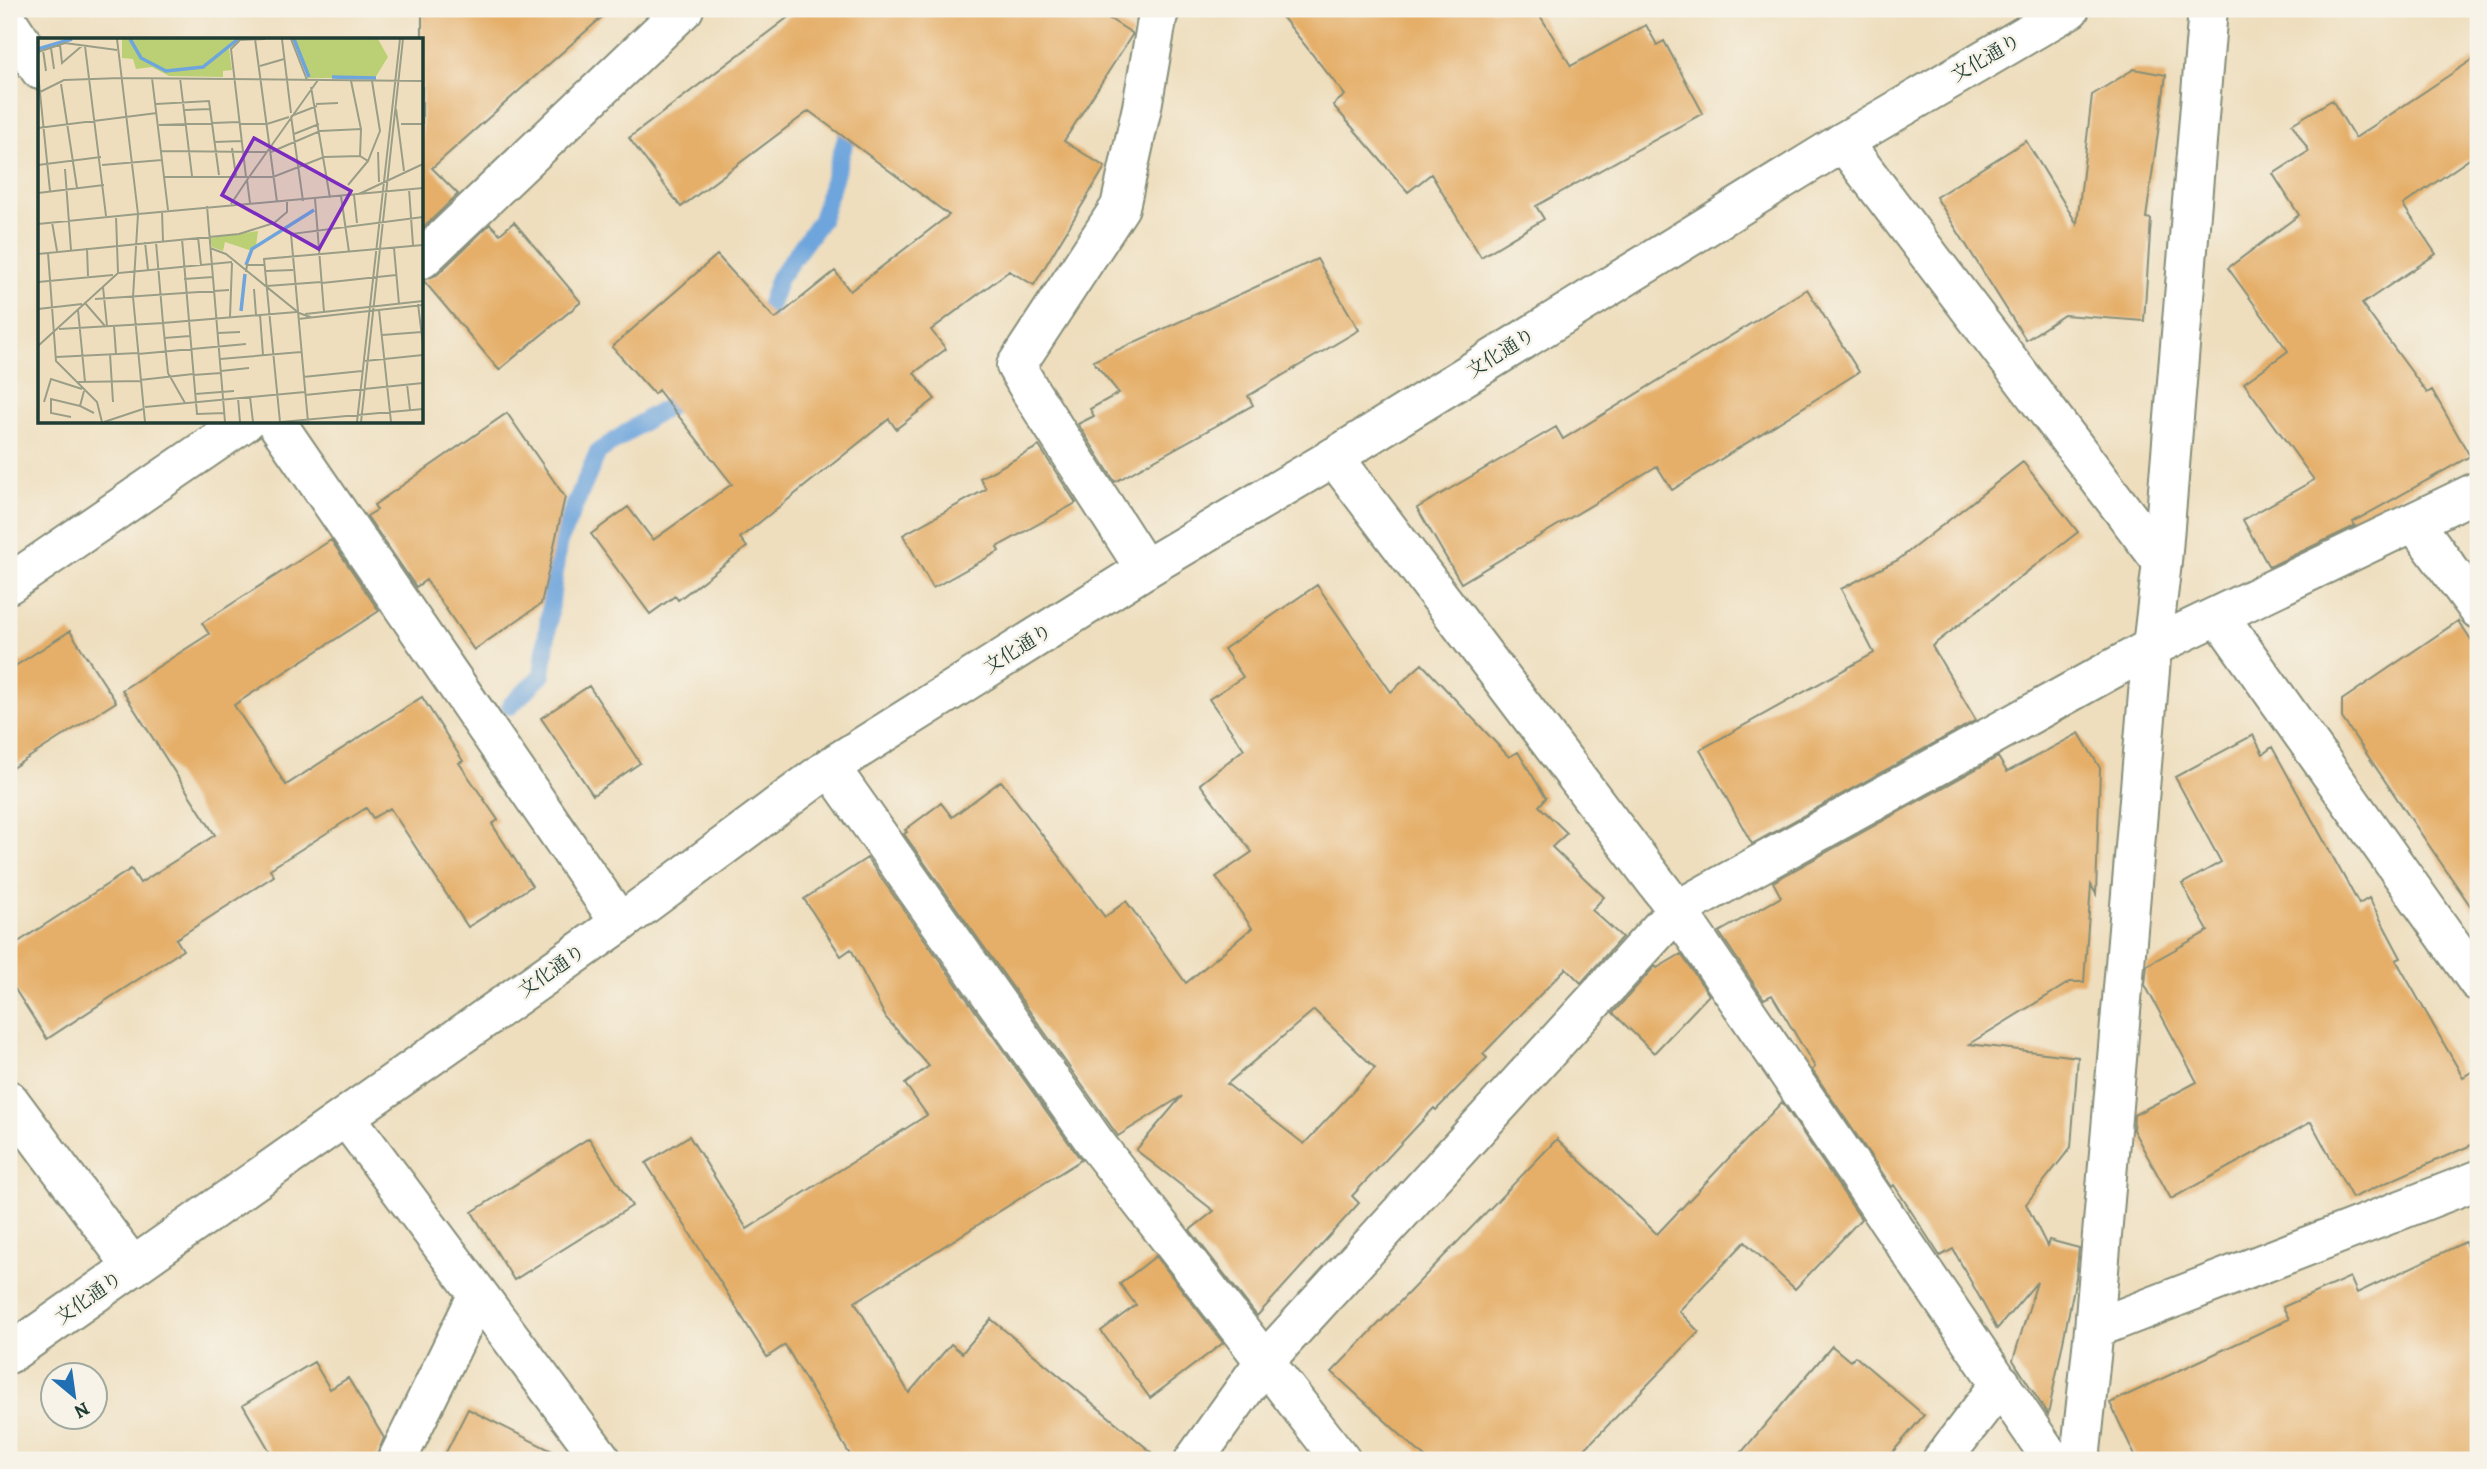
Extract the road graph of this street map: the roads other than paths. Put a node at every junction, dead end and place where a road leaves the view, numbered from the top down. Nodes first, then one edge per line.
1 (684, 9) edge
2 (1161, 9) edge
3 (2070, 9) edge
4 (2208, 9) edge
5 (9, 23) edge
6 (38, 67) edge
7 (1843, 142) junction
8 (424, 257) edge
9 (242, 424) edge
10 (277, 424) edge
11 (1334, 457) junction
12 (2478, 491) edge
13 (2414, 522) junction
14 (2162, 562) junction
15 (1145, 569) junction
16 (9, 584) edge
17 (2478, 609) edge
18 (2219, 616) junction
19 (2152, 647) junction
20 (830, 767) junction
21 (1678, 910) junction
22 (620, 923) junction
23 (2478, 982) edge
24 (9, 1100) edge
25 (346, 1117) junction
26 (2478, 1180) edge
27 (133, 1267) junction
28 (478, 1294) junction
29 (2094, 1329) junction
30 (9, 1354) edge
31 (1264, 1362) junction
32 (2001, 1383) junction
33 (585, 1452) edge
34 (397, 1460) edge
35 (1194, 1460) edge
36 (1341, 1460) edge
37 (1942, 1460) edge
38 (2052, 1460) edge
39 (2080, 1460) edge

1 - 8 street
2 - 15 street
3 - 7 street, 文化通り
4 - 14 street
5 - 6 street
7 - 11 street, 文化通り
7 - 14 street
9 - 16 street
10 - 22 street
11 - 15 street, 文化通り
11 - 21 street
12 - 13 street
13 - 17 street
13 - 18 street
14 - 19 street
15 - 20 street, 文化通り
18 - 19 street
18 - 23 street
19 - 21 street
19 - 29 street
20 - 22 street, 文化通り
20 - 31 street
21 - 31 street
21 - 32 street
22 - 25 street, 文化通り
24 - 27 street
25 - 27 street, 文化通り
25 - 28 street
26 - 29 street
27 - 30 street, 文化通り
28 - 33 street
28 - 34 street
29 - 39 street
31 - 35 street
31 - 36 street
32 - 37 street
32 - 38 street

